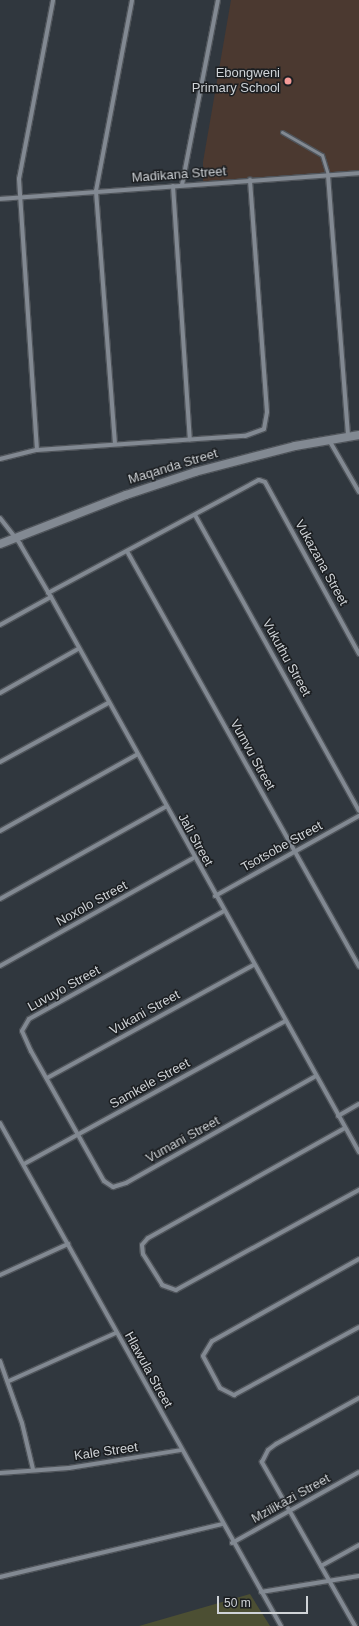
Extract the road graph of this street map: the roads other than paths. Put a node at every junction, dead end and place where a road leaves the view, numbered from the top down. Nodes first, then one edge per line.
1 (53, 0) edge
2 (132, 0) edge
3 (218, 0) edge
4 (282, 132) dead end
5 (359, 173) edge
6 (328, 175) junction
7 (250, 180) junction
8 (182, 185) junction
9 (173, 186) junction
10 (96, 191) junction
11 (20, 196) junction
12 (0, 200) edge
13 (359, 435) edge
14 (348, 436) junction
15 (190, 439) junction
16 (329, 440) junction
17 (115, 444) junction
18 (37, 450) junction
19 (0, 459) edge
20 (359, 492) edge
21 (195, 515) junction
22 (0, 518) edge
23 (15, 537) junction
24 (0, 544) edge
25 (128, 553) junction
26 (49, 595) junction
27 (0, 625) edge
28 (78, 649) junction
29 (359, 654) edge
30 (0, 693) edge
31 (108, 703) junction
32 (136, 755) junction
33 (0, 762) edge
34 (165, 807) junction
35 (359, 811) edge
36 (359, 816) edge
37 (0, 831) edge
38 (295, 852) junction
39 (194, 858) junction
40 (215, 896) junction
41 (0, 899) edge
42 (224, 912) junction
43 (254, 965) junction
44 (0, 966) edge
45 (359, 967) edge
46 (285, 1021) junction
47 (316, 1076) junction
48 (47, 1078) junction
49 (359, 1104) edge
50 (338, 1116) junction
51 (0, 1123) edge
52 (345, 1128) junction
53 (79, 1135) junction
54 (359, 1152) edge
55 (24, 1164) junction
56 (359, 1190) edge
57 (68, 1244) junction
58 (359, 1259) edge
59 (0, 1275) edge
60 (359, 1327) edge
61 (116, 1333) junction
62 (0, 1362) edge
63 (8, 1381) junction
64 (359, 1398) edge
65 (181, 1450) junction
66 (33, 1469) junction
67 (359, 1472) edge
68 (0, 1473) edge
69 (289, 1510) junction
70 (222, 1524) junction
71 (232, 1543) junction
72 (359, 1545) edge
73 (321, 1566) junction
74 (359, 1576) edge
75 (0, 1577) edge
76 (329, 1580) junction
77 (261, 1592) junction
78 (281, 1626) edge
79 (355, 1626) edge

1 - 11 street
2 - 10 street
3 - 8 street
4 - 6 lane
5 - 6 street, Madikana Street
6 - 7 street, Madikana Street
6 - 14 street
7 - 8 street, Madikana Street
7 - 15 street
8 - 9 street, Madikana Street
9 - 10 street, Madikana Street
9 - 15 street
10 - 11 street, Madikana Street
10 - 17 street
11 - 12 street, Madikana Street
11 - 18 street
13 - 14 street, Maqanda Street
14 - 16 street, Maqanda Street
15 - 17 street
16 - 20 street
16 - 23 street, Maqanda Street
17 - 18 street
18 - 19 street
21 - 25 street
21 - 29 street, Vukazana Street
21 - 35 street, Vukuthu Street
22 - 23 street, Jali Street
23 - 24 street, Maqanda Street
23 - 26 street, Jali Street
25 - 26 street
25 - 38 street, Vumvu Street
26 - 27 street
26 - 28 street, Jali Street
28 - 30 street
28 - 31 street, Jali Street
31 - 32 street, Jali Street
31 - 33 street
32 - 34 street, Jali Street
32 - 37 street
34 - 39 street, Jali Street
34 - 41 street
36 - 38 street, Tsotsobe Street
38 - 40 street, Tsotsobe Street
38 - 45 street, Vumvu Street
39 - 40 street, Jali Street
39 - 44 street, Noxolo Street
40 - 42 street, Jali Street
42 - 43 street, Jali Street
42 - 48 street, Luvuyo Street
43 - 46 street, Jali Street
43 - 48 street, Vukani Street
46 - 47 street, Jali Street
46 - 53 street, Samkele Street
47 - 50 street, Jali Street
47 - 53 street, Vumani Street
48 - 53 street, Luvuyo Street
49 - 50 street
50 - 52 street, Jali Street
51 - 55 street, Hlawula Street
52 - 54 street, Jali Street
52 - 56 street
53 - 55 street, Samkele Street
55 - 57 street, Hlawula Street
57 - 59 street
57 - 61 street, Hlawula Street
58 - 60 street
61 - 63 street
61 - 65 street, Hlawula Street
62 - 63 street
63 - 66 street
64 - 69 street
65 - 66 street, Kale Street
65 - 70 street, Hlawula Street
66 - 68 street, Kale Street
67 - 69 street, Mzilikazi Street
69 - 71 street, Mzilikazi Street
69 - 73 street
70 - 71 street, Hlawula Street
70 - 75 street
71 - 77 street, Hlawula Street
72 - 73 street
73 - 76 street
74 - 76 street
76 - 77 street
76 - 79 street
77 - 78 street, Hlawula Street

